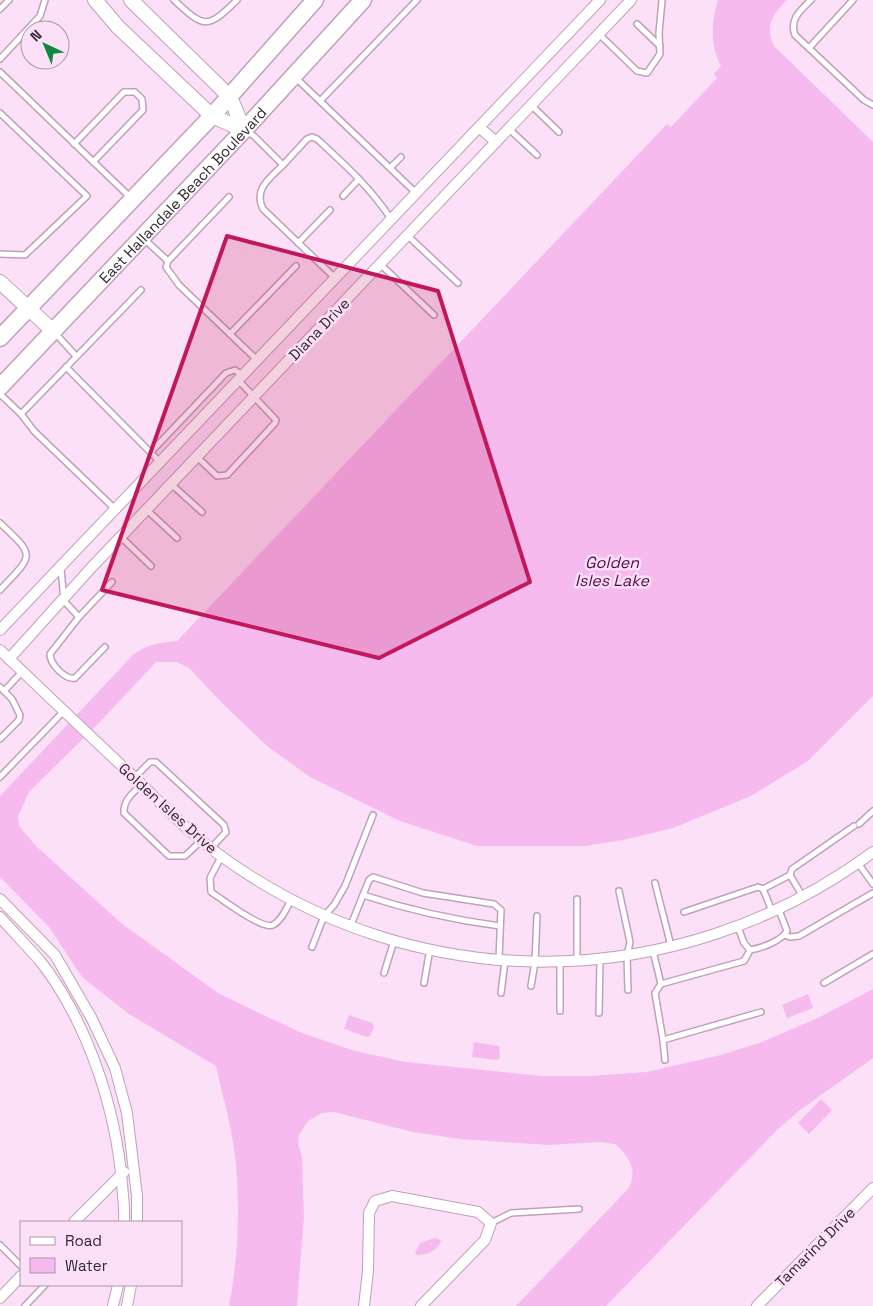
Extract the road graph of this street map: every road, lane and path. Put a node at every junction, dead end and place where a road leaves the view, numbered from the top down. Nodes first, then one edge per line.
1 (9, 0) edge
2 (45, 0) edge
3 (95, 0) edge
4 (131, 0) edge
5 (174, 0) edge
6 (237, 0) edge
7 (315, 0) edge
8 (363, 0) edge
9 (417, 0) edge
10 (600, 0) edge
11 (631, 0) edge
12 (662, 0) edge
13 (811, 0) edge
14 (853, 0) edge
15 (0, 9) edge
16 (637, 24) dead end
17 (598, 34) junction
18 (660, 46) junction
19 (809, 48) junction
20 (0, 59) edge
21 (0, 72) edge
22 (294, 76) junction
23 (230, 97) junction
24 (320, 101) junction
25 (531, 105) junction
26 (873, 105) edge
27 (0, 113) edge
28 (212, 116) junction
29 (479, 127) junction
30 (508, 129) junction
31 (244, 130) junction
32 (559, 132) dead end
33 (496, 142) junction
34 (74, 144) junction
35 (536, 155) dead end
36 (401, 157) dead end
37 (93, 162) junction
38 (283, 165) junction
39 (390, 168) junction
40 (359, 179) junction
41 (416, 193) junction
42 (343, 196) dead end
43 (229, 197) dead end
44 (133, 199) junction
45 (330, 210) dead end
46 (391, 219) junction
47 (407, 235) junction
48 (142, 237) junction
49 (298, 243) junction
50 (0, 254) edge
51 (168, 261) junction
52 (380, 264) junction
53 (296, 266) dead end
54 (335, 278) junction
55 (0, 282) edge
56 (458, 283) dead end
57 (141, 290) dead end
58 (28, 308) junction
59 (434, 315) dead end
60 (53, 331) junction
61 (230, 334) junction
62 (0, 338) edge
63 (76, 356) junction
64 (257, 360) junction
65 (66, 367) junction
66 (240, 378) junction
67 (0, 387) edge
68 (0, 394) edge
69 (254, 397) junction
70 (21, 414) junction
71 (151, 452) junction
72 (197, 457) junction
73 (160, 462) junction
74 (171, 484) junction
75 (115, 509) junction
76 (147, 510) junction
77 (202, 512) dead end
78 (0, 523) edge
79 (121, 537) junction
80 (177, 538) dead end
81 (61, 566) junction
82 (151, 566) dead end
83 (112, 582) dead end
84 (0, 590) edge
85 (64, 601) junction
86 (79, 617) junction
87 (0, 630) edge
88 (104, 647) dead end
89 (0, 650) edge
90 (9, 659) junction
91 (22, 672) junction
92 (2, 689) edge
93 (66, 715) junction
94 (0, 739) edge
95 (0, 777) edge
96 (138, 781) junction
97 (873, 811) edge
98 (373, 815) dead end
99 (201, 841) junction
100 (211, 849) junction
101 (873, 852) edge
102 (221, 857) junction
103 (858, 863) junction
104 (790, 875) junction
105 (655, 883) dead end
106 (873, 884) edge
107 (763, 889) junction
108 (620, 891) dead end
109 (873, 893) edge
110 (363, 895) junction
111 (0, 898) edge
112 (803, 898) junction
113 (576, 899) dead end
114 (291, 900) junction
115 (776, 911) junction
116 (684, 912) dead end
117 (324, 916) junction
118 (537, 916) dead end
119 (0, 917) edge
120 (350, 926) junction
121 (500, 926) junction
122 (738, 927) junction
123 (784, 935) junction
124 (394, 941) junction
125 (312, 947) dead end
126 (671, 947) junction
127 (430, 949) junction
128 (750, 950) junction
129 (653, 951) junction
130 (873, 954) edge
131 (627, 956) junction
132 (502, 960) junction
133 (600, 960) junction
134 (535, 962) junction
135 (560, 962) junction
136 (577, 962) junction
137 (384, 973) dead end
138 (424, 982) dead end
139 (824, 982) dead end
140 (661, 984) junction
141 (531, 986) dead end
142 (72, 987) junction
143 (628, 990) dead end
144 (60, 992) junction
145 (501, 993) dead end
146 (560, 1011) dead end
147 (761, 1012) dead end
148 (598, 1013) dead end
149 (662, 1040) junction
150 (665, 1060) dead end
151 (133, 1164) junction
152 (122, 1174) junction
153 (873, 1188) edge
154 (579, 1209) dead end
155 (75, 1221) edge
156 (124, 1221) edge
157 (137, 1221) edge
158 (491, 1223) junction
159 (0, 1245) edge
160 (20, 1265) edge
161 (20, 1277) edge
162 (44, 1286) edge
163 (118, 1286) edge
164 (131, 1286) edge
165 (0, 1298) edge
166 (25, 1306) edge
167 (113, 1306) edge
168 (127, 1306) edge
169 (364, 1306) edge
170 (421, 1306) edge
171 (757, 1306) edge

1 - 15 lane
2 - 20 lane
3 - 28 street
4 - 23 street
5 - 6 lane
7 - 23 main road
8 - 22 main road, East Hallandale Beach Boulevard
9 - 24 lane
10 - 29 street, Diana Drive
11 - 17 street, Diana Drive
12 - 18 lane
13 - 19 lane
14 - 19 lane
16 - 18 lane
17 - 18 lane
17 - 25 street, Diana Drive
19 - 26 lane
21 - 34 lane
22 - 24 lane
22 - 31 main road, East Hallandale Beach Boulevard
23 - 28 main road
23 - 31 street
24 - 39 lane
25 - 30 street, Diana Drive
25 - 32 lane
27 - 50 lane
28 - 31 street
28 - 44 main road
29 - 33 street
29 - 41 street, Diana Drive
30 - 33 street, Diana Drive
30 - 35 lane
31 - 38 lane
31 - 48 main road, East Hallandale Beach Boulevard
33 - 47 street, Diana Drive
34 - 37 lane
34 - 37 lane
36 - 39 lane
37 - 44 lane
38 - 40 lane
38 - 49 lane
39 - 41 lane
40 - 42 lane
40 - 46 lane
41 - 46 street, Diana Drive
43 - 51 lane
44 - 58 main road
45 - 49 lane
46 - 54 street, Diana Drive
47 - 52 street, Diana Drive
47 - 56 lane
48 - 51 lane
48 - 60 main road, East Hallandale Beach Boulevard
49 - 54 lane
51 - 61 lane
52 - 59 lane
52 - 69 street, Diana Drive
53 - 61 lane
54 - 64 street, Diana Drive
55 - 58 street
57 - 63 lane
58 - 60 street
58 - 62 main road
60 - 63 lane
60 - 67 main road, East Hallandale Beach Boulevard
61 - 64 lane
63 - 65 lane
64 - 66 street, Diana Drive
65 - 70 lane
65 - 71 lane
66 - 69 lane
66 - 71 lane
66 - 73 street, Diana Drive
68 - 70 lane
69 - 72 street, Diana Drive
69 - 72 lane
70 - 75 lane
71 - 73 lane
72 - 74 street, Diana Drive
73 - 75 street, Diana Drive
74 - 76 street, Diana Drive
74 - 77 lane
75 - 81 street, Diana Drive
76 - 79 street, Diana Drive
76 - 80 lane
78 - 84 lane
79 - 82 lane
79 - 85 street, Diana Drive
81 - 85 lane
81 - 87 street, Diana Drive
83 - 86 lane
85 - 86 lane
85 - 90 street, Diana Drive
86 - 88 lane
89 - 90 street, Golden Isles Drive
90 - 91 street, Golden Isles Drive
91 - 92 lane
91 - 93 street, Golden Isles Drive
92 - 94 lane
93 - 95 lane
93 - 96 street, Golden Isles Drive
96 - 99 street, Golden Isles Drive
96 - 99 lane
96 - 100 lane
97 - 104 lane
98 - 117 lane
99 - 100 street, Golden Isles Drive
100 - 102 street, Golden Isles Drive
101 - 103 street, Golden Isles Drive
102 - 114 street, Golden Isles Drive
102 - 114 lane
103 - 106 lane
103 - 112 street, Golden Isles Drive
104 - 107 lane
104 - 112 lane
105 - 126 lane
107 - 115 lane
107 - 116 lane
108 - 131 lane
109 - 123 lane
110 - 120 lane
110 - 121 lane
110 - 121 lane
111 - 142 street
112 - 115 street, Golden Isles Drive
113 - 136 lane
114 - 117 street, Golden Isles Drive
115 - 122 street, Golden Isles Drive
115 - 123 lane
117 - 120 street, Golden Isles Drive
117 - 125 lane
118 - 134 lane
119 - 144 street
120 - 124 street, Golden Isles Drive
121 - 132 lane
122 - 126 street, Golden Isles Drive
122 - 128 lane
123 - 128 lane
124 - 127 street, Golden Isles Drive
124 - 137 lane
126 - 129 street, Golden Isles Drive
127 - 132 street, Golden Isles Drive
127 - 138 lane
128 - 140 lane
129 - 131 street, Golden Isles Drive
129 - 140 lane
130 - 139 lane
131 - 133 street, Golden Isles Drive
131 - 143 lane
132 - 134 street, Golden Isles Drive
132 - 145 lane
133 - 136 street, Golden Isles Drive
133 - 148 lane
134 - 135 street, Golden Isles Drive
134 - 141 lane
135 - 136 street, Golden Isles Drive
135 - 146 lane
140 - 149 lane
142 - 144 street
142 - 151 street
144 - 152 street
147 - 149 lane
149 - 150 lane
151 - 152 street
151 - 157 street
152 - 155 street
152 - 156 street
153 - 171 street, Tamarind Drive
154 - 158 lane
158 - 169 street
158 - 170 street
159 - 160 lane
161 - 165 street
162 - 166 lane
163 - 167 street
164 - 168 street

